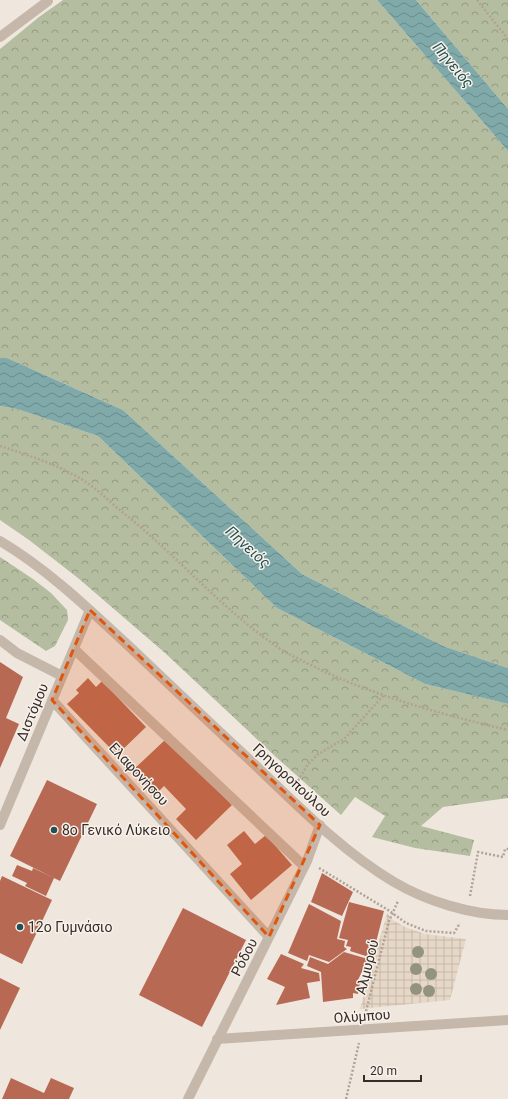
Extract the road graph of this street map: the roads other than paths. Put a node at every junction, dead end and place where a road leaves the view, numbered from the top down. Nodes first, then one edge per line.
1 (48, 0) edge
2 (0, 37) edge
3 (0, 541) edge
4 (90, 610) junction
5 (0, 640) edge
6 (74, 650) junction
7 (62, 676) junction
8 (52, 700) junction
9 (0, 825) edge
10 (320, 825) junction
11 (306, 864) junction
12 (508, 915) edge
13 (270, 937) junction
14 (508, 1020) edge
15 (217, 1039) junction
16 (188, 1099) edge

1 - 2 street
3 - 4 street, Γρηγοροπούλου
4 - 6 street, Διστόμου
4 - 10 street, Γρηγοροπούλου
5 - 7 street
6 - 7 street, Διστόμου
6 - 11 street
7 - 8 street, Διστόμου
8 - 9 street, Διστόμου
8 - 13 street, Ελαφονήσου
10 - 11 street, Ρόδου
10 - 12 street, Γρηγοροπούλου
11 - 13 street, Ρόδου
13 - 15 street, Ρόδου
14 - 15 street, Ολύμπου
15 - 16 street, Ρόδου

